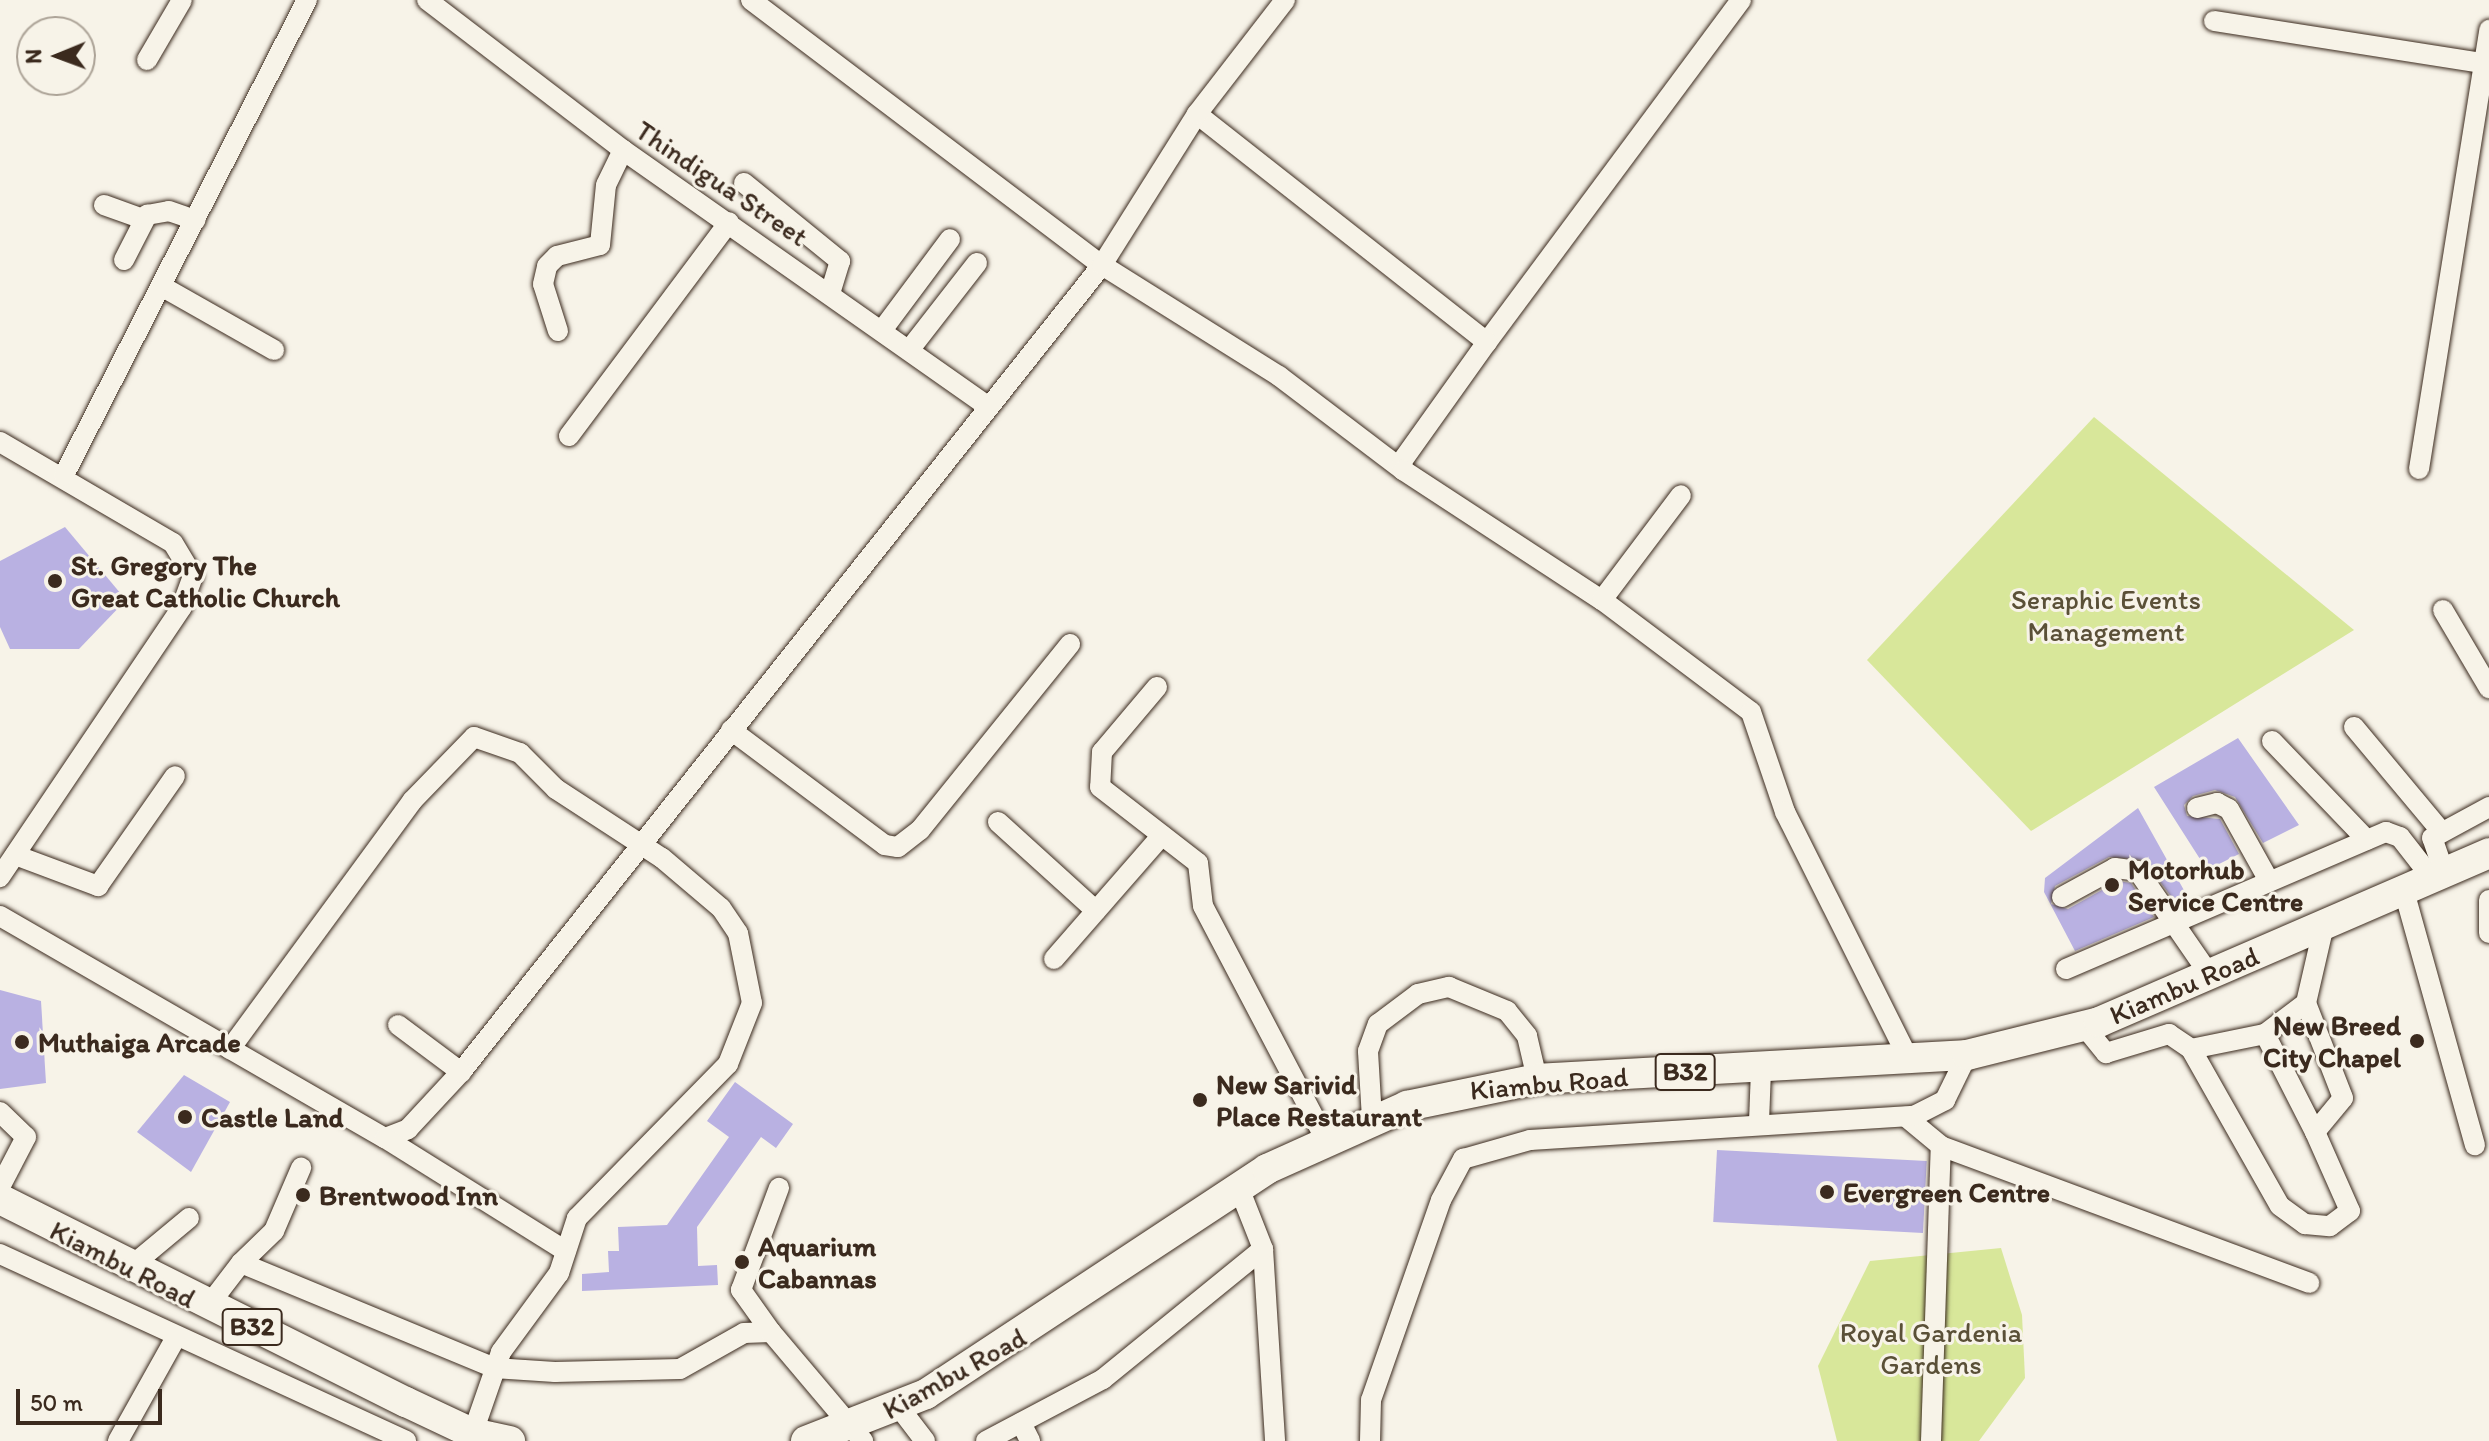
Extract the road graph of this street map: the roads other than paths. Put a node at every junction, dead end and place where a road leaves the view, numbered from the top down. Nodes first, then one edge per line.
1 (182, 0) edge
2 (307, 0) edge
3 (427, 0) edge
4 (751, 0) edge
5 (1741, 0) edge
6 (1279, 2) edge
7 (2214, 21) dead end
8 (2489, 30) edge
9 (147, 60) dead end
10 (2486, 63) edge
11 (1197, 114) junction
12 (623, 150) junction
13 (744, 183) dead end
14 (104, 205) dead end
15 (143, 219) junction
16 (195, 220) junction
17 (729, 222) junction
18 (950, 239) dead end
19 (124, 260) dead end
20 (977, 263) dead end
21 (1102, 265) junction
22 (161, 286) junction
23 (831, 291) junction
24 (883, 329) junction
25 (558, 331) dead end
26 (1487, 342) junction
27 (910, 349) junction
28 (274, 350) dead end
29 (989, 407) junction
30 (569, 436) dead end
31 (0, 442) edge
32 (2419, 469) dead end
33 (1403, 470) junction
34 (64, 475) junction
35 (1681, 495) dead end
36 (1602, 600) junction
37 (2443, 610) dead end
38 (1070, 644) dead end
39 (1157, 687) dead end
40 (2489, 688) edge
41 (2354, 727) dead end
42 (731, 730) junction
43 (2272, 741) dead end
44 (175, 776) dead end
45 (2489, 807) edge
46 (2197, 808) dead end
47 (998, 822) dead end
48 (2440, 830) junction
49 (1162, 835) junction
50 (2367, 840) junction
51 (639, 845) junction
52 (2489, 853) edge
53 (15, 855) junction
54 (2438, 875) junction
55 (0, 877) edge
56 (2269, 881) junction
57 (2404, 891) junction
58 (2062, 897) dead end
59 (2489, 900) edge
60 (1096, 911) junction
61 (0, 916) edge
62 (2177, 921) junction
63 (2324, 925) junction
64 (2489, 933) edge
65 (1054, 959) dead end
66 (2066, 969) dead end
67 (2209, 974) junction
68 (2306, 1003) junction
69 (398, 1025) dead end
70 (2084, 1026) junction
71 (2265, 1034) junction
72 (230, 1049) junction
73 (2191, 1049) junction
74 (1967, 1055) junction
75 (1910, 1062) junction
76 (1761, 1069) junction
77 (461, 1072) junction
78 (1537, 1079) junction
79 (0, 1112) edge
80 (1906, 1117) junction
81 (1372, 1119) junction
82 (1759, 1122) junction
83 (2315, 1132) junction
84 (385, 1138) junction
85 (1325, 1138) junction
86 (2475, 1145) dead end
87 (1941, 1146) junction
88 (301, 1168) dead end
89 (0, 1187) edge
90 (779, 1188) dead end
91 (1239, 1188) junction
92 (0, 1199) edge
93 (189, 1218) dead end
94 (1263, 1249) junction
95 (566, 1251) junction
96 (0, 1254) edge
97 (241, 1263) junction
98 (129, 1268) junction
99 (2309, 1283) dead end
100 (208, 1306) junction
101 (771, 1332) junction
102 (175, 1339) junction
103 (494, 1368) junction
104 (899, 1407) junction
105 (1025, 1432) edge
106 (857, 1434) edge
107 (471, 1437) edge
108 (118, 1441) edge
109 (406, 1441) edge
110 (510, 1441) edge
111 (806, 1441) edge
112 (925, 1441) edge
113 (986, 1441) edge
114 (1275, 1441) edge
115 (1370, 1441) edge
116 (1931, 1441) edge

1 - 9 street
2 - 16 street
3 - 12 street, Thindigua Street
4 - 21 street
5 - 26 street
6 - 11 street
7 - 10 street
8 - 10 street
10 - 32 street
11 - 21 street
11 - 26 street
12 - 17 street, Thindigua Street
12 - 25 street
13 - 23 street
14 - 15 street
15 - 16 street
15 - 19 street
16 - 22 street
17 - 23 street, Thindigua Street
17 - 30 street
18 - 24 street
20 - 27 street
21 - 29 street
21 - 33 street
22 - 28 street
22 - 34 street
23 - 24 street, Thindigua Street
24 - 27 street, Thindigua Street
26 - 33 street
27 - 29 street, Thindigua Street
29 - 42 street
31 - 34 street
33 - 36 street
34 - 53 street
35 - 36 street
36 - 75 street
37 - 40 street
38 - 42 street
39 - 49 street
41 - 48 street
42 - 51 street
43 - 50 street
44 - 53 street
45 - 48 street
46 - 56 street
47 - 60 street
48 - 54 street
49 - 60 street
49 - 85 street
50 - 54 street
50 - 56 street
51 - 72 street
51 - 77 street
51 - 95 street
52 - 54 highway, Kiambu Road / B32
53 - 55 street
54 - 57 highway, Kiambu Road / B32
56 - 62 street
57 - 63 highway, Kiambu Road / B32
57 - 86 street
58 - 62 street
59 - 64 street
60 - 65 street
61 - 72 street
62 - 66 street
62 - 67 street
63 - 67 highway, Kiambu Road / B32
63 - 68 street
67 - 70 highway, Kiambu Road / B32
68 - 71 street
68 - 83 street
69 - 77 street
70 - 73 street
70 - 74 highway, Kiambu Road / B32
71 - 73 street
71 - 83 street
72 - 84 street
73 - 83 street
74 - 75 highway, Kiambu Road / B32
74 - 80 street
75 - 76 highway, Kiambu Road / B32
76 - 78 highway, Kiambu Road / B32
76 - 82 street
77 - 84 street
78 - 81 highway, Kiambu Road / B32
78 - 81 street
79 - 89 street
80 - 82 street
80 - 87 street
81 - 85 highway, Kiambu Road / B32
82 - 115 street
84 - 95 street
85 - 91 highway, Kiambu Road / B32
87 - 99 street
87 - 116 street
88 - 97 street
90 - 101 street
91 - 94 street
91 - 104 highway, Kiambu Road / B32
92 - 98 highway, Kiambu Road / B32
93 - 98 street
94 - 105 street
94 - 114 street
95 - 103 street
96 - 102 street
97 - 100 street
97 - 103 street
98 - 100 highway, Kiambu Road / B32
100 - 107 highway, Kiambu Road / B32
101 - 103 street
101 - 106 street
102 - 108 street
102 - 109 street
103 - 107 street
104 - 106 highway, Kiambu Road / B32
104 - 112 street
105 - 113 street
106 - 111 highway, Kiambu Road / B32
107 - 110 highway, Kiambu Road / B32

